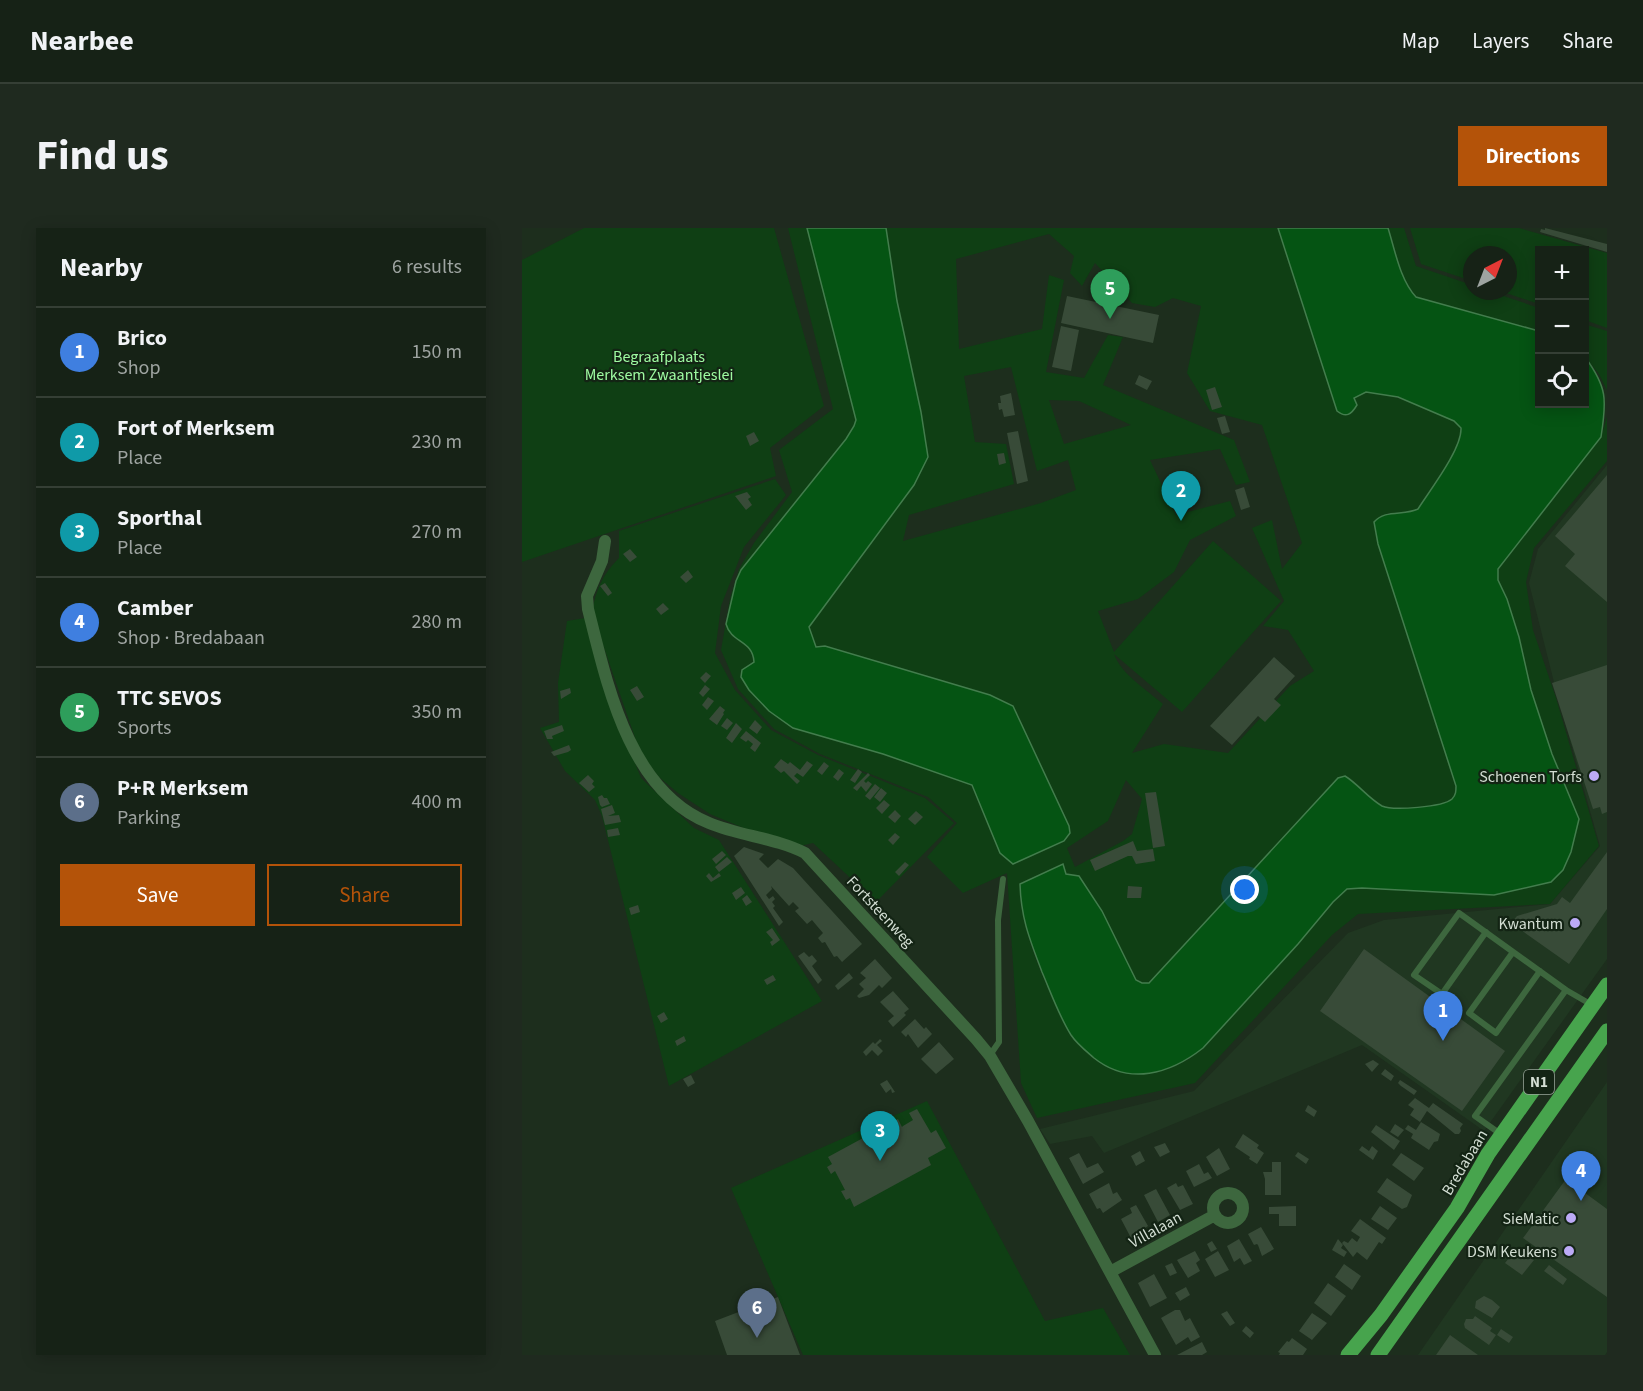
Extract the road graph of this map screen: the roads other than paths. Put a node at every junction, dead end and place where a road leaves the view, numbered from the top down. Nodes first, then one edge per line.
1 (605, 541) dead end
2 (1003, 879) dead end
3 (1486, 932) junction
4 (1513, 952) junction
5 (1540, 971) junction
6 (1607, 985) edge
7 (1566, 990) junction
8 (1593, 1005) junction
9 (1607, 1031) edge
10 (990, 1056) junction
11 (1527, 1098) junction
12 (1546, 1118) junction
13 (1502, 1135) junction
14 (1215, 1215) dead end
15 (1110, 1272) junction
16 (1155, 1355) edge
17 (1348, 1355) edge
18 (1378, 1355) edge

1 - 10 street, Fortsteenweg
2 - 10 lane
3 - 3 lane
3 - 4 lane
4 - 5 lane
4 - 5 lane
5 - 7 lane
6 - 8 main road, Bredabaan / N1
7 - 8 lane
7 - 13 lane
8 - 11 main road, Bredabaan / N1
9 - 12 main road, N1
10 - 15 street, Fortsteenweg
11 - 12 main road
11 - 13 main road, Bredabaan / N1
12 - 18 main road, N1
13 - 17 main road, Bredabaan / N1
14 - 15 street, Villalaan
15 - 16 street, Fortsteenweg

